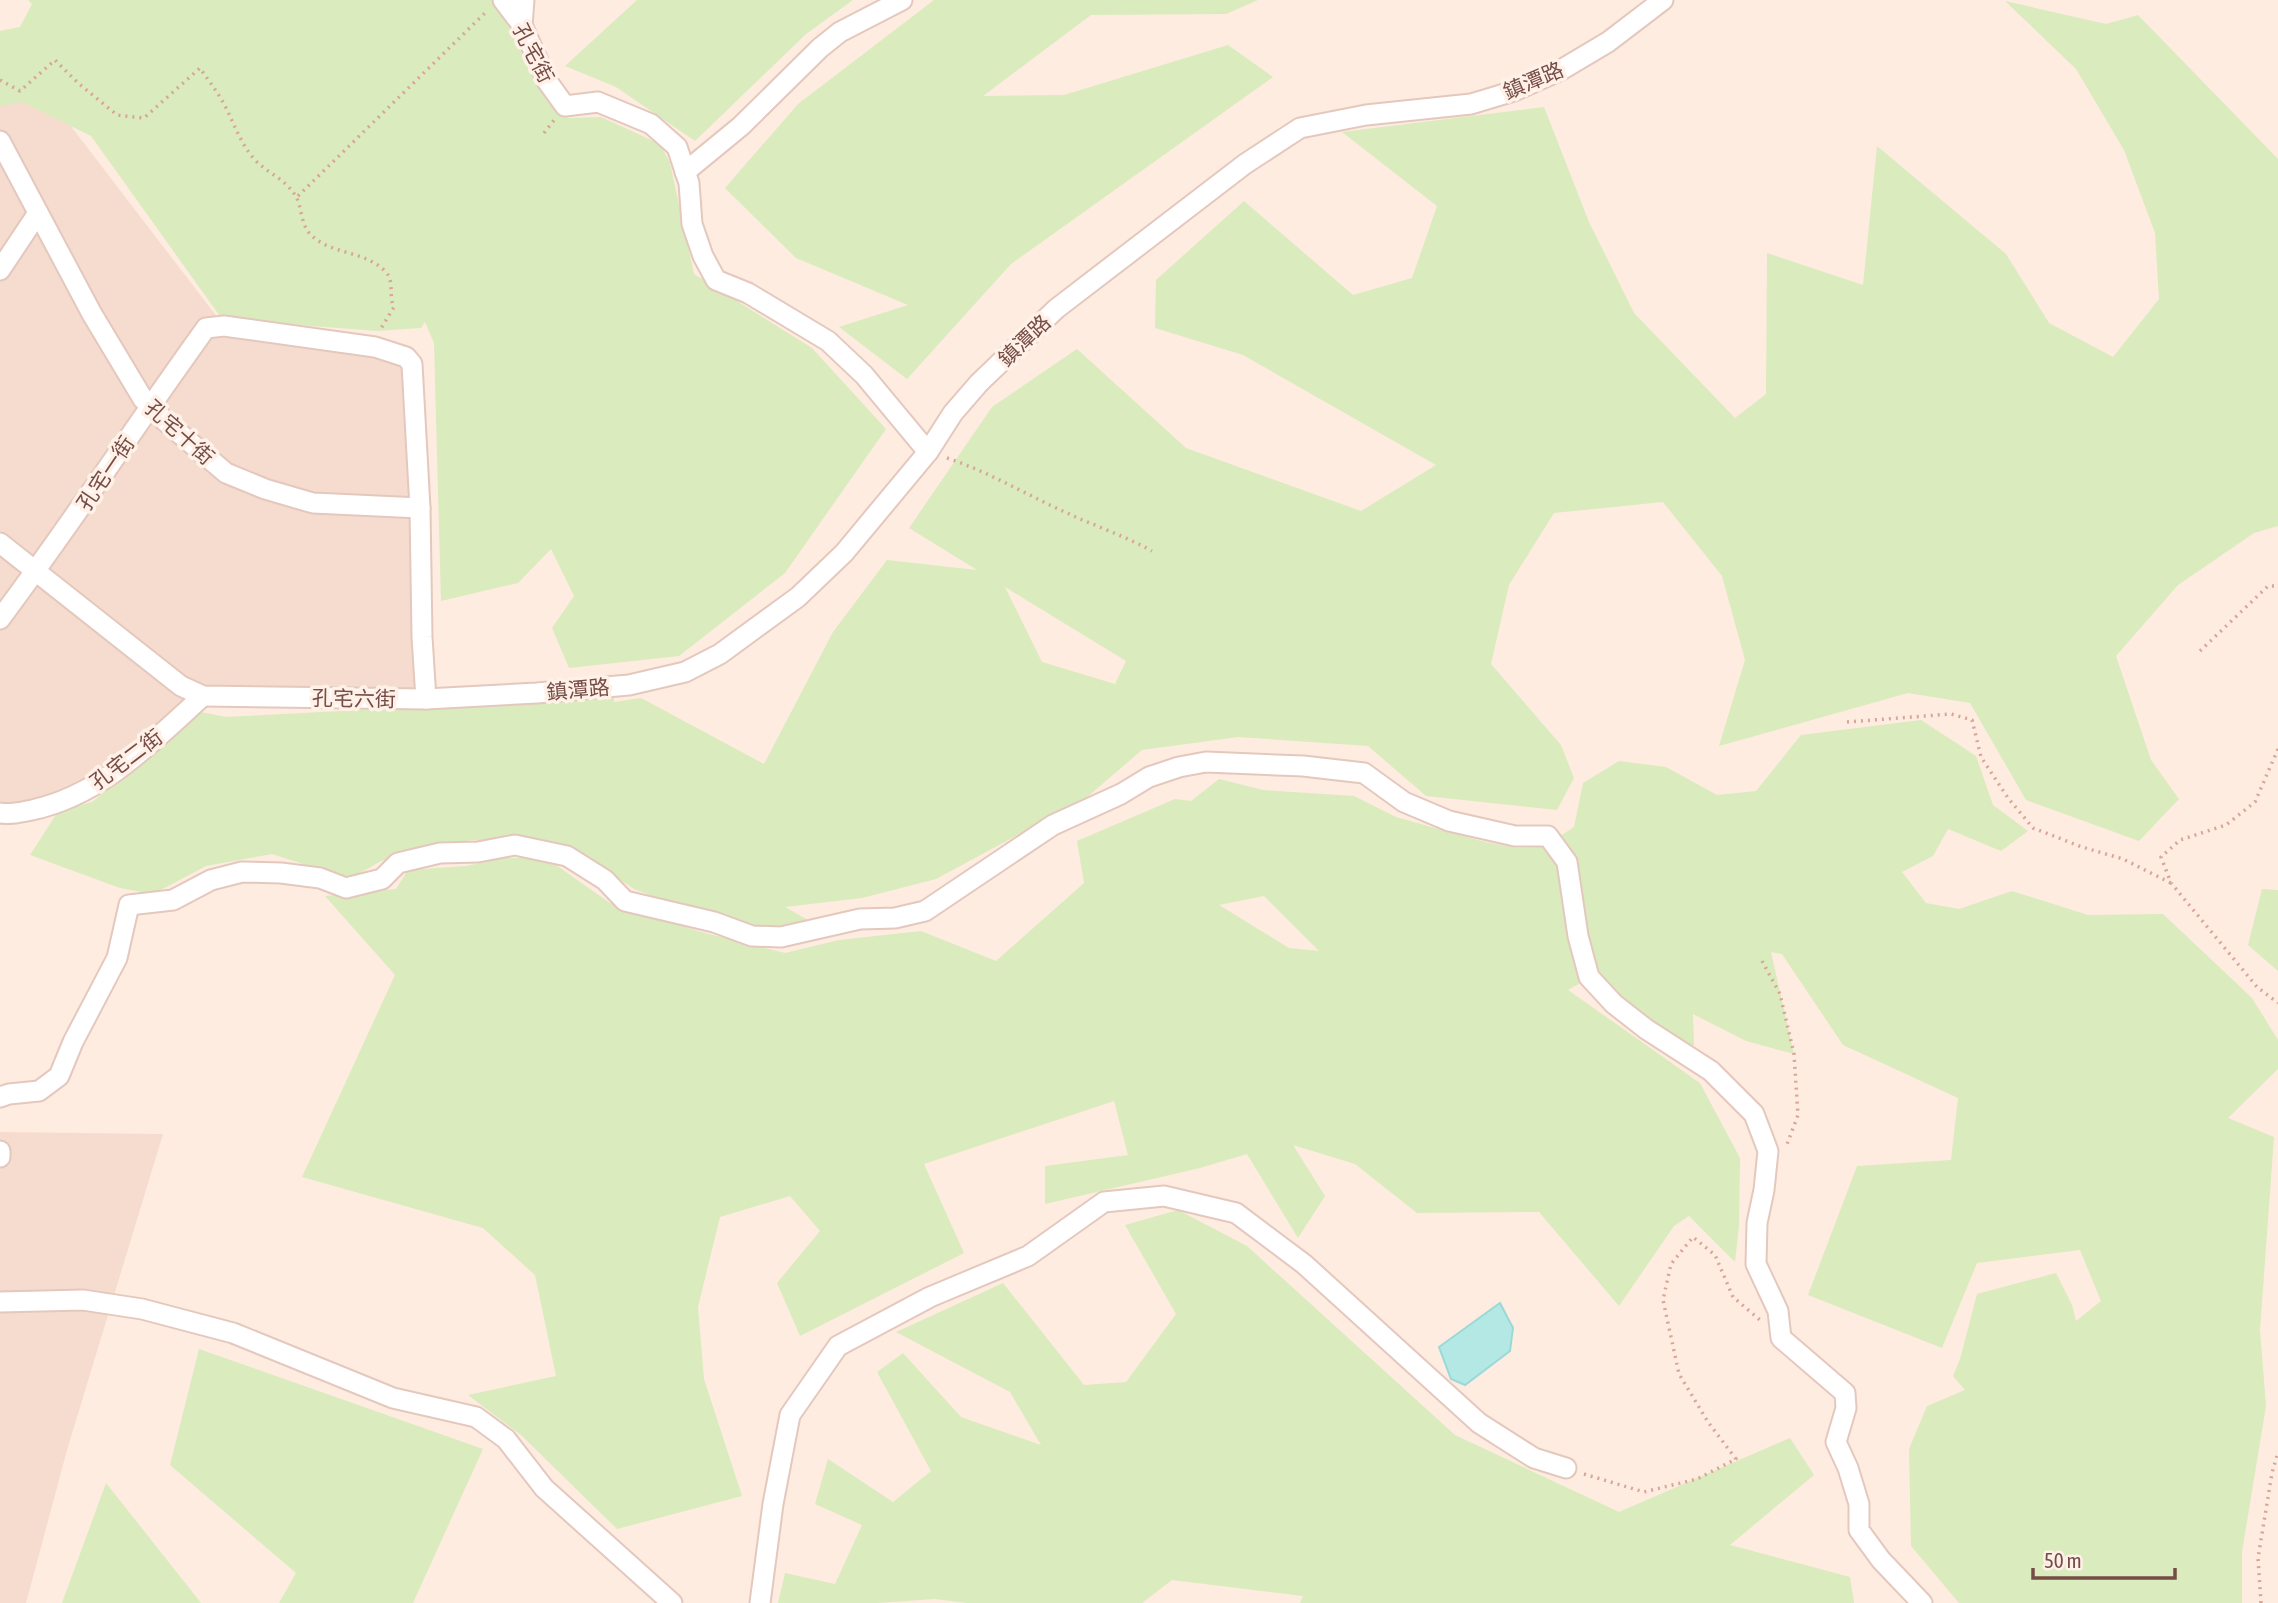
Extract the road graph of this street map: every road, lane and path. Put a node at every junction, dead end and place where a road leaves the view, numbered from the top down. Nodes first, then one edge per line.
1 (503, 0) edge
2 (524, 0) edge
3 (902, 0) edge
4 (1663, 0) edge
5 (482, 16) dead end
6 (522, 24) junction
7 (0, 80) edge
8 (0, 141) edge
9 (685, 172) junction
10 (297, 197) junction
11 (38, 213) junction
12 (7, 245) edge
13 (0, 270) edge
14 (381, 328) dead end
15 (412, 364) joint
16 (150, 406) junction
17 (929, 452) junction
18 (420, 508) junction
19 (0, 543) edge
20 (1152, 551) dead end
21 (36, 571) junction
22 (2278, 586) edge
23 (0, 619) edge
24 (2200, 651) dead end
25 (203, 696) junction
26 (426, 699) junction
27 (1847, 722) dead end
28 (2278, 749) edge
29 (0, 813) edge
30 (2171, 883) junction
31 (1762, 961) dead end
32 (2278, 1003) edge
33 (0, 1097) edge
34 (0, 1151) edge
35 (0, 1157) edge
36 (1782, 1157) dead end
37 (0, 1302) edge
38 (1781, 1338) junction
39 (2278, 1451) edge
40 (1566, 1468) joint
41 (673, 1603) edge
42 (761, 1603) edge
43 (1922, 1603) edge
44 (2261, 1603) edge

1 - 6 street, 孔宅街
2 - 6 street
3 - 9 street
4 - 17 street, 鎮潭路
5 - 10 path
6 - 9 street, 孔宅街
7 - 10 path
8 - 11 street, 孔宅十街
9 - 17 street
10 - 14 path
11 - 12 street
11 - 16 street, 孔宅十街
12 - 13 street
15 - 16 street, 孔宅一街
15 - 18 street, 孔宅六街
16 - 18 street, 孔宅十街
16 - 21 street, 孔宅一街
17 - 20 path
17 - 26 street, 鎮潭路
18 - 26 street, 孔宅六街
19 - 21 street, 孔宅六街
21 - 23 street, 孔宅一街
21 - 25 street, 孔宅六街
22 - 24 path
25 - 26 street, 孔宅六街
25 - 29 street, 孔宅二街
27 - 30 path
28 - 30 path
30 - 32 path
31 - 36 path
33 - 38 street
34 - 35 street
37 - 41 street
38 - 40 path
38 - 43 street
39 - 44 path
40 - 42 street

